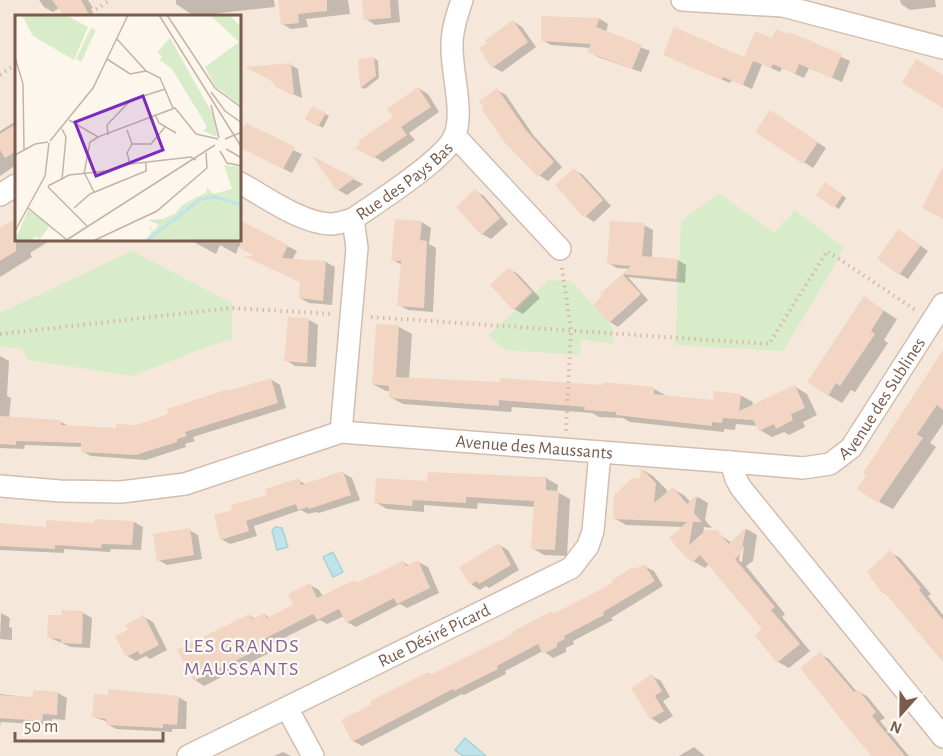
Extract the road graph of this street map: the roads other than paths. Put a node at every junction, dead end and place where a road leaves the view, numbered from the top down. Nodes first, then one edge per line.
1 (462, 0) edge
2 (682, 0) edge
3 (943, 48) edge
4 (455, 136) junction
5 (242, 184) edge
6 (15, 185) edge
7 (0, 195) edge
8 (353, 219) junction
9 (560, 249) road end
10 (938, 312) edge
11 (341, 432) junction
12 (600, 452) junction
13 (731, 462) junction
14 (0, 486) edge
15 (287, 708) junction
16 (943, 737) edge
17 (188, 756) edge
18 (313, 756) edge

1 - 4 street, Rue des Pays Bas
2 - 3 street
4 - 8 street, Rue des Pays Bas
4 - 9 street
5 - 8 street
6 - 7 street
8 - 11 street, Rue des Pays Bas
10 - 13 street, Avenue des Sublines
11 - 12 street, Avenue des Maussants
11 - 14 street, Avenue des Maussants
12 - 13 street, Avenue des Maussants
12 - 15 street, Rue Désiré Picard
13 - 16 street
15 - 17 street, Rue Désiré Picard
15 - 18 street

